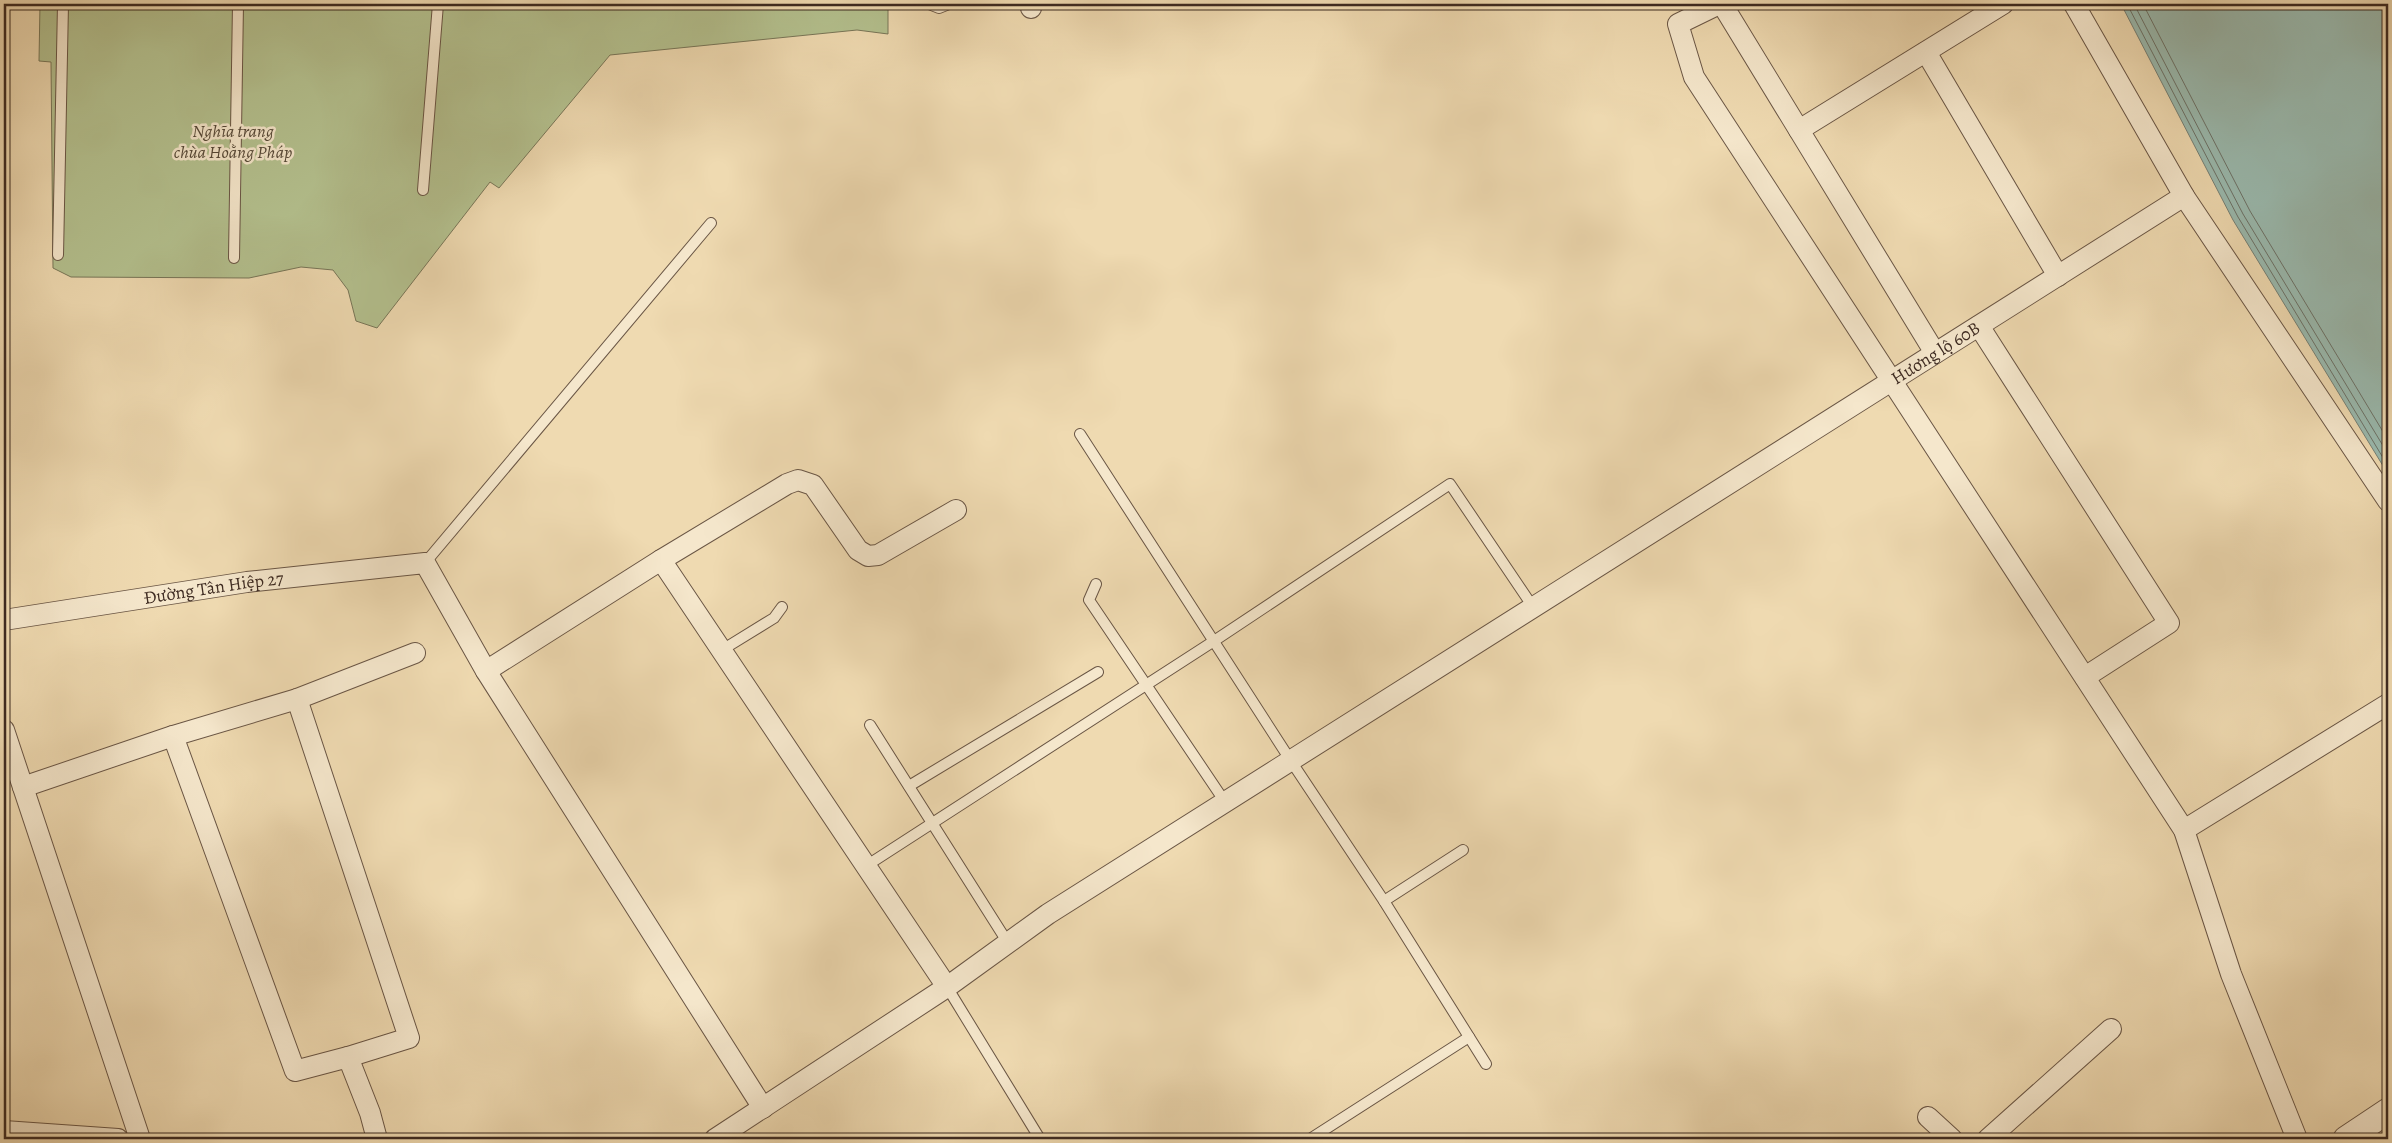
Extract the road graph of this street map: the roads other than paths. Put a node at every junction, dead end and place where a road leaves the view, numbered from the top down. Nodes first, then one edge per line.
1 (63, 4) edge
2 (238, 4) edge
3 (438, 4) edge
4 (929, 4) edge
5 (949, 4) edge
6 (1720, 4) edge
7 (2003, 4) edge
8 (2074, 4) edge
9 (1926, 52) junction
10 (1799, 130) junction
11 (423, 190) dead end
12 (2184, 196) junction
13 (711, 223) dead end
14 (58, 255) dead end
15 (234, 258) dead end
16 (2058, 276) junction
17 (1979, 326) junction
18 (1935, 354) junction
19 (1892, 380) junction
20 (1080, 434) dead end
21 (2388, 501) edge
22 (956, 510) dead end
23 (661, 560) junction
24 (425, 563) junction
25 (1096, 584) dead end
26 (782, 607) dead end
27 (1533, 608) junction
28 (4, 620) edge
29 (1214, 641) junction
30 (722, 650) junction
31 (415, 653) dead end
32 (486, 671) junction
33 (1098, 672) dead end
34 (2085, 677) junction
35 (1146, 685) junction
36 (297, 699) junction
37 (2388, 704) edge
38 (870, 725) dead end
39 (4, 730) edge
40 (173, 736) junction
41 (1291, 761) junction
42 (909, 786) junction
43 (23, 787) junction
44 (1226, 802) junction
45 (932, 823) junction
46 (2184, 830) junction
47 (1463, 850) dead end
48 (866, 866) junction
49 (1384, 900) junction
50 (1008, 943) junction
51 (947, 987) junction
52 (2111, 1029) dead end
53 (1469, 1036) junction
54 (348, 1057) junction
55 (1486, 1064) dead end
56 (763, 1108) junction
57 (2388, 1111) edge
58 (1928, 1117) dead end
59 (4, 1131) edge
60 (118, 1139) edge
61 (140, 1139) edge
62 (377, 1139) edge
63 (715, 1139) edge
64 (1040, 1139) edge
65 (1310, 1139) edge
66 (1952, 1139) edge
67 (1988, 1139) edge
68 (2297, 1139) edge
69 (2346, 1139) edge

1 - 14 lane
2 - 15 lane
3 - 11 lane
4 - 5 lane
6 - 10 street
6 - 19 street, Hương lộ 60B
7 - 9 street
8 - 12 street
9 - 10 street
9 - 16 street
10 - 18 street
12 - 16 street, Hương lộ 60B
12 - 21 street
13 - 24 lane
16 - 17 street, Hương lộ 60B
17 - 18 street, Hương lộ 60B
17 - 34 street
18 - 19 street, Hương lộ 60B
19 - 27 street
19 - 34 street
20 - 29 lane
22 - 23 street
23 - 30 street
23 - 32 street
24 - 28 street, Đường Tân Hiệp 27
24 - 32 street
25 - 35 lane
26 - 30 lane
27 - 29 lane
27 - 41 street
29 - 35 lane
29 - 41 lane
30 - 48 street
31 - 36 street
32 - 56 street
33 - 42 lane
34 - 46 street
35 - 44 lane
35 - 45 lane
36 - 40 street
36 - 54 street
37 - 46 street
38 - 42 lane
39 - 43 street
40 - 43 street
40 - 54 street
41 - 44 street
41 - 49 lane
42 - 45 lane
43 - 61 street
44 - 50 street
45 - 48 lane
45 - 50 lane
46 - 68 street
47 - 49 lane
48 - 51 street
49 - 53 lane
50 - 51 street
51 - 56 street
51 - 64 lane
52 - 67 street
53 - 55 lane
53 - 65 lane
54 - 62 street
56 - 63 street
57 - 69 street
58 - 66 street
59 - 60 street

